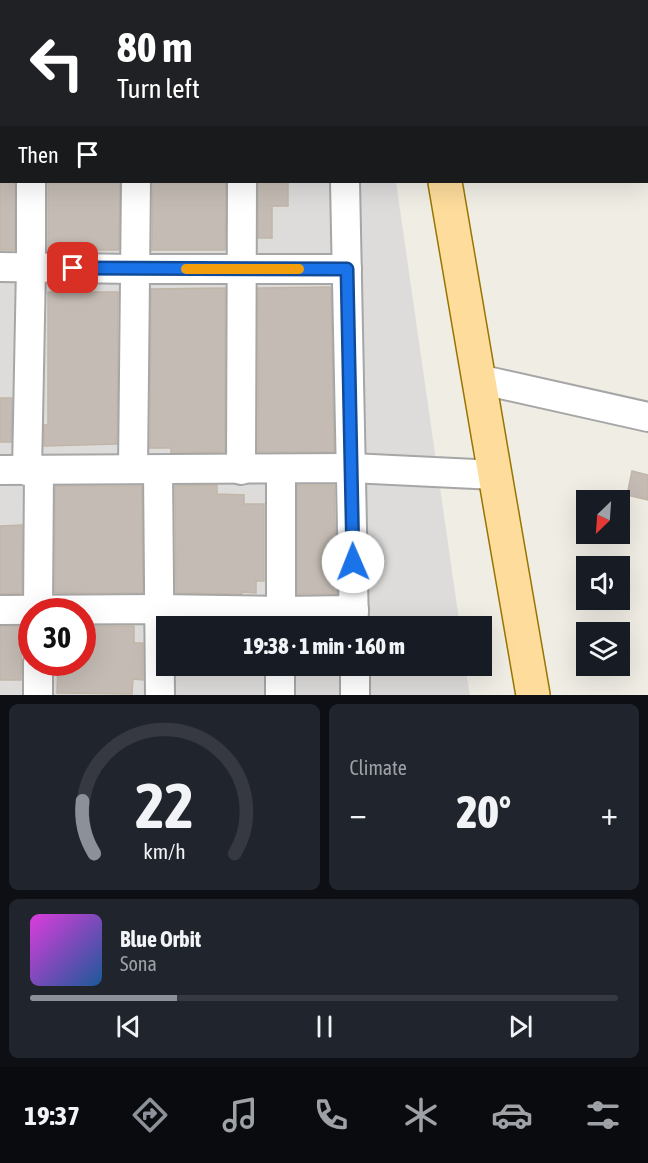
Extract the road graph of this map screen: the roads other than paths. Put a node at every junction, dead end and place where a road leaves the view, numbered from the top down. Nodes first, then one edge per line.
1 (31, 183) edge
2 (136, 183) edge
3 (242, 183) edge
4 (345, 183) edge
5 (445, 183) edge
6 (0, 267) edge
7 (31, 267) junction
8 (135, 269) junction
9 (242, 269) junction
10 (347, 269) junction
11 (478, 379) junction
12 (648, 417) edge
13 (351, 468) junction
14 (146, 469) junction
15 (281, 469) junction
16 (240, 470) junction
17 (22, 471) edge
18 (496, 475) junction
19 (37, 598) edge
20 (159, 609) junction
21 (0, 610) edge
22 (18, 610) edge
23 (96, 610) edge
24 (244, 616) edge
25 (281, 616) edge
26 (354, 616) edge
27 (38, 676) edge
28 (280, 676) edge
29 (355, 676) edge
30 (38, 695) edge
31 (160, 695) edge
32 (280, 695) edge
33 (355, 695) edge
34 (533, 695) edge

1 - 7 street
2 - 8 street
3 - 9 street
4 - 10 street
5 - 11 main road
6 - 7 street
7 - 8 street
7 - 17 street
8 - 9 street
8 - 14 street
9 - 10 street
9 - 16 street
10 - 13 street
11 - 12 street
11 - 18 main road
13 - 15 street
13 - 18 street
13 - 26 street
14 - 16 street
14 - 17 street
14 - 20 street
15 - 16 street
15 - 25 street
17 - 19 street
18 - 34 main road
20 - 23 street
20 - 24 street
20 - 31 street
21 - 22 street
27 - 30 street
28 - 32 street
29 - 33 street

